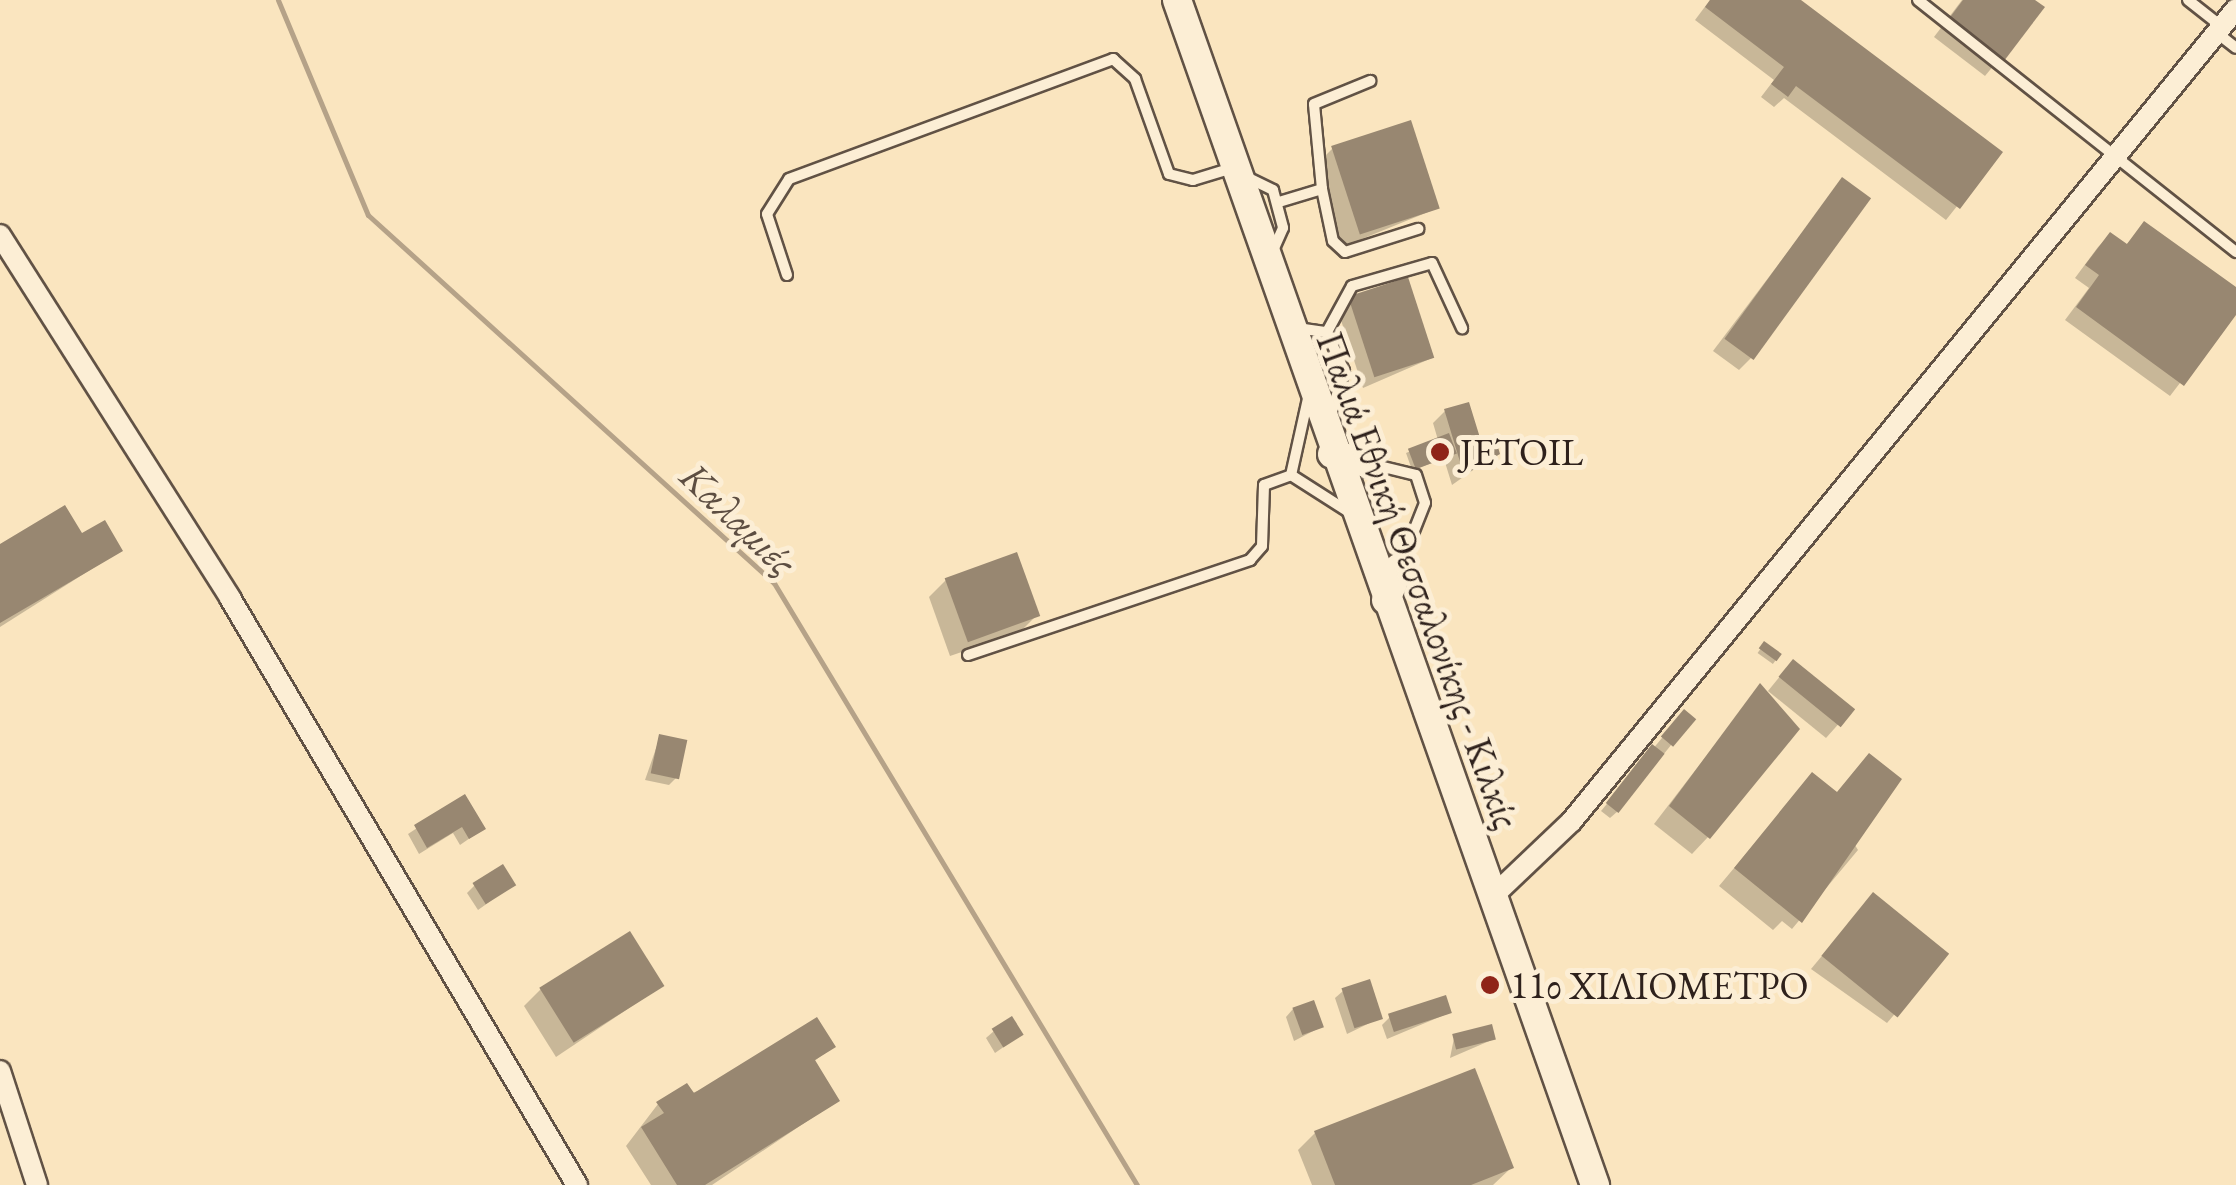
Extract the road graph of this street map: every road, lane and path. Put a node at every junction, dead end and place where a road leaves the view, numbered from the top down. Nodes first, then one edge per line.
1 (1177, 0) edge
2 (1918, 0) edge
3 (2188, 0) edge
4 (2236, 9) edge
5 (2219, 30) junction
6 (2236, 48) edge
7 (1370, 81) dead end
8 (2118, 154) junction
9 (1230, 169) junction
10 (1322, 189) junction
11 (1279, 202) junction
12 (1418, 228) dead end
13 (0, 235) edge
14 (2236, 252) edge
15 (1265, 268) junction
16 (788, 275) dead end
17 (1286, 328) junction
18 (1462, 328) dead end
19 (1326, 332) junction
20 (1309, 392) junction
21 (1328, 443) junction
22 (1366, 462) joint
23 (1291, 475) junction
24 (1356, 515) junction
25 (1400, 567) joint
26 (1386, 600) junction
27 (968, 655) dead end
28 (1494, 894) junction
29 (0, 1071) edge
30 (37, 1185) edge
31 (577, 1185) edge
32 (1595, 1185) edge

1 - 9 main road, Παλιά Εθνική Θεσσαλονίκης - Κιλκίς
2 - 8 lane
3 - 5 lane
4 - 5 street
5 - 6 lane
5 - 8 street
7 - 10 lane
8 - 14 lane
8 - 28 street
9 - 11 lane
9 - 15 main road, Παλιά Εθνική Θεσσαλονίκης - Κιλκίς
9 - 16 lane
10 - 11 lane
10 - 12 lane
11 - 15 lane
13 - 31 street
15 - 17 main road, Παλιά Εθνική Θεσσαλονίκης - Κιλκίς
17 - 19 lane
17 - 20 main road, Παλιά Εθνική Θεσσαλονίκης - Κιλκίς
18 - 19 lane
19 - 21 lane
20 - 21 main road, Παλιά Εθνική Θεσσαλονίκης - Κιλκίς
20 - 23 lane
21 - 22 main road
21 - 24 main road, Παλιά Εθνική Θεσσαλονίκης - Κιλκίς
22 - 25 lane
23 - 24 lane
23 - 27 lane
24 - 26 main road, Παλιά Εθνική Θεσσαλονίκης - Κιλκίς
25 - 26 main road
26 - 28 main road, Παλιά Εθνική Θεσσαλονίκης - Κιλκίς
28 - 32 main road, Παλιά Εθνική Θεσσαλονίκης - Κιλκίς
29 - 30 street

